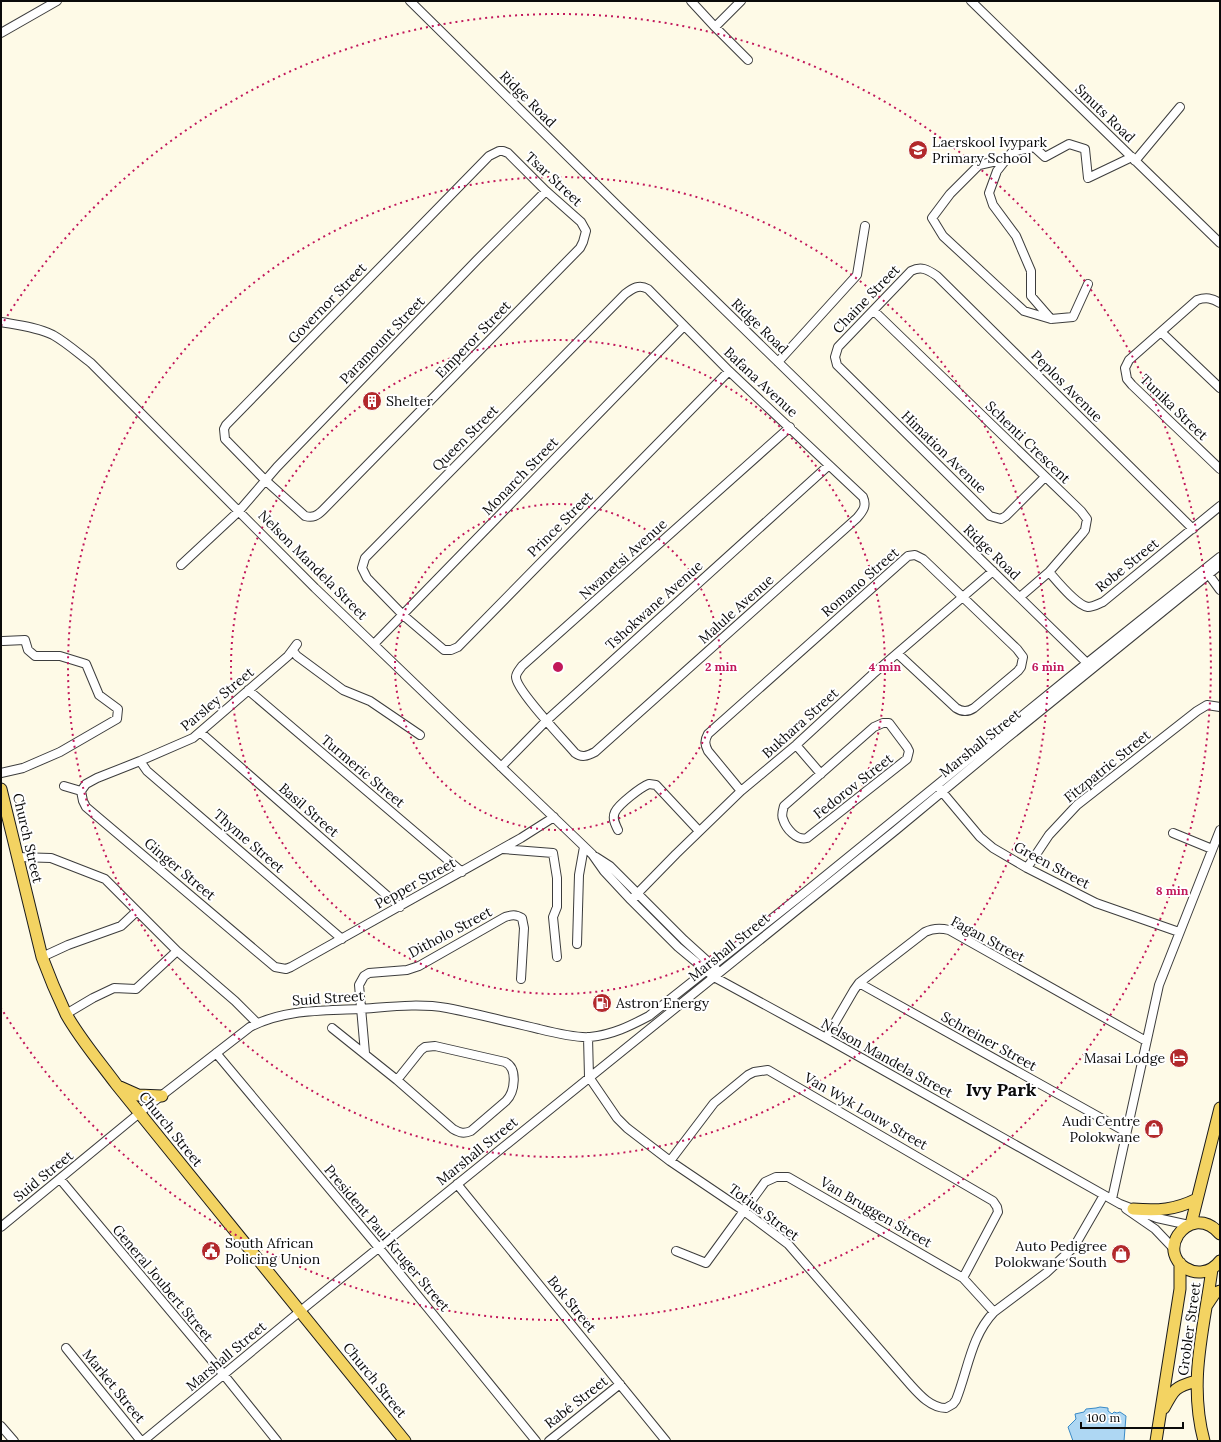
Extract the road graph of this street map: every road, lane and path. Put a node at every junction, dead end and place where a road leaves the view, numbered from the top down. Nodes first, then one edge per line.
1 (57, 1) edge
2 (410, 1) edge
3 (691, 1) edge
4 (741, 1) edge
5 (971, 1) edge
6 (715, 27) junction
7 (1, 33) edge
8 (748, 60) dead end
9 (1180, 108) dead end
10 (499, 151) joint
11 (1006, 159) junction
12 (1134, 159) junction
13 (546, 191) junction
14 (866, 226) dead end
15 (586, 231) joint
16 (1220, 243) edge
17 (920, 268) joint
18 (1088, 284) dead end
19 (638, 286) joint
20 (1220, 303) edge
21 (874, 311) junction
22 (1052, 319) junction
23 (1, 322) edge
24 (684, 326) junction
25 (1161, 332) junction
26 (835, 353) joint
27 (778, 362) junction
28 (729, 371) junction
29 (1220, 388) edge
30 (790, 427) junction
31 (828, 466) junction
32 (1220, 469) edge
33 (1045, 477) junction
34 (265, 480) junction
35 (865, 502) joint
36 (1220, 506) edge
37 (238, 511) junction
38 (1193, 529) junction
39 (1220, 557) edge
40 (181, 565) dead end
41 (1220, 565) edge
42 (993, 571) junction
43 (1049, 572) junction
44 (1209, 575) junction
45 (1220, 590) edge
46 (962, 597) junction
47 (1020, 597) junction
48 (403, 615) junction
49 (3, 641) dead end
50 (374, 644) junction
51 (898, 654) junction
52 (1090, 665) junction
53 (248, 690) junction
54 (1220, 707) edge
55 (547, 720) junction
56 (200, 732) junction
57 (420, 735) dead end
58 (796, 745) junction
59 (140, 761) junction
60 (501, 767) junction
61 (1, 773) edge
62 (821, 774) junction
63 (64, 786) dead end
64 (1, 789) edge
65 (939, 789) junction
66 (81, 791) junction
67 (741, 791) junction
68 (554, 817) junction
69 (618, 830) dead end
70 (1220, 830) edge
71 (699, 831) junction
72 (1173, 833) dead end
73 (584, 847) junction
74 (502, 849) junction
75 (1212, 849) junction
76 (592, 854) junction
77 (17, 857) junction
78 (1027, 868) junction
79 (462, 872) junction
80 (638, 894) junction
81 (631, 900) junction
82 (400, 907) junction
83 (137, 911) junction
84 (666, 922) junction
85 (660, 929) junction
86 (1179, 932) junction
87 (342, 939) junction
88 (577, 944) dead end
89 (177, 951) junction
90 (42, 957) junction
91 (557, 957) dead end
92 (709, 968) junction
93 (286, 969) joint
94 (717, 975) junction
95 (521, 979) dead end
96 (859, 983) junction
97 (360, 1008) junction
98 (66, 1014) junction
99 (257, 1023) junction
100 (332, 1028) dead end
101 (588, 1037) junction
102 (826, 1038) junction
103 (1146, 1041) junction
104 (216, 1053) junction
105 (365, 1053) junction
106 (589, 1077) junction
107 (397, 1080) junction
108 (116, 1084) junction
109 (162, 1096) junction
110 (1220, 1108) edge
111 (139, 1114) junction
112 (1126, 1132) junction
113 (670, 1161) junction
114 (60, 1179) junction
115 (457, 1184) junction
116 (1108, 1197) junction
117 (1197, 1199) junction
118 (1120, 1204) junction
119 (1133, 1209) junction
120 (744, 1211) junction
121 (1190, 1225) junction
122 (1, 1227) edge
123 (1220, 1233) edge
124 (379, 1248) junction
125 (1174, 1249) junction
126 (676, 1251) dead end
127 (1180, 1263) junction
128 (1217, 1266) edge
129 (963, 1278) junction
130 (1220, 1291) edge
131 (1206, 1306) junction
132 (300, 1312) junction
133 (994, 1312) junction
134 (66, 1348) dead end
135 (224, 1375) junction
136 (1196, 1381) junction
137 (620, 1384) junction
138 (1161, 1413) junction
139 (1, 1426) edge
140 (14, 1441) edge
141 (142, 1441) edge
142 (277, 1441) edge
143 (405, 1441) edge
144 (536, 1441) edge
145 (549, 1441) edge
146 (666, 1441) edge
147 (1156, 1441) edge
148 (1204, 1441) edge

1 - 7 street
2 - 27 street, Ridge Road
3 - 6 street
4 - 6 street
5 - 12 street, Smuts Road
6 - 8 street
9 - 12 street
10 - 13 street, Tsar Street
10 - 34 street, Governor Street
11 - 12 street
11 - 22 street
11 - 22 street
12 - 16 street, Smuts Road
13 - 15 street, Tsar Street
13 - 34 street, Paramount Street
14 - 27 street
15 - 34 street, Emperor Street
17 - 21 street, Chaine Street
17 - 38 street, Peplos Avenue
18 - 22 street
19 - 24 street, Bafana Avenue
19 - 48 street, Queen Street
20 - 25 street
21 - 26 street, Chaine Street
21 - 33 street, Schenti Crescent
23 - 37 street, Nelson Mandela Street
24 - 28 street, Bafana Avenue
24 - 48 street, Monarch Street
25 - 29 street
25 - 32 street, Tunika Street
26 - 33 street, Himation Avenue
27 - 42 street, Ridge Road
28 - 30 street, Bafana Avenue
28 - 48 street, Prince Street
30 - 31 street, Bafana Avenue
30 - 55 street, Nwanetsi Avenue
31 - 35 street, Bafana Avenue
31 - 55 street, Tshokwane Avenue
33 - 43 street, Schenti Crescent
34 - 37 street, Paramount Street
35 - 55 street, Malule Avenue
36 - 38 street, Robe Street
37 - 40 street, Paramount Street
37 - 50 street, Nelson Mandela Street
38 - 43 street, Robe Street
39 - 52 street, Marshall Street
41 - 44 street, Marshall Street
42 - 46 street, Bukhara Street
42 - 47 street, Ridge Road
43 - 47 street, Schenti Crescent
44 - 45 street
44 - 52 street, Marshall Street
46 - 51 street, Bukhara Street
46 - 51 street, Romano Street
46 - 67 street, Romano Street
47 - 52 street, Ridge Road
48 - 50 street, Monarch Street
49 - 61 street
50 - 60 street, Nelson Mandela Street
51 - 58 street, Bukhara Street
52 - 65 street, Marshall Street
53 - 56 street, Parsley Street
53 - 57 street, Parsley Street
53 - 79 street, Turmeric Street
54 - 78 street, Fitzpatric Street
55 - 60 street, Tshokwane Avenue
56 - 59 street, Parsley Street
56 - 82 street, Basil Street
58 - 62 street
58 - 67 street, Bukhara Street
59 - 66 street, Parsley Street
59 - 87 street, Thyme Street
60 - 68 street, Nelson Mandela Street
62 - 62 street, Fedorov Street
63 - 66 street
64 - 77 main road, Church Street
65 - 78 street, Green Street
65 - 92 street, Marshall Street
65 - 94 street, Marshall Street
66 - 93 street, Ginger Street
67 - 71 street, Bukhara Street
68 - 73 street, Nelson Mandela Street
68 - 74 street, Pepper Street
69 - 71 street
70 - 75 street
71 - 80 street, Bukhara Street
72 - 75 street
73 - 76 street, Nelson Mandela Street
73 - 88 street
74 - 79 street, Pepper Street
74 - 91 street
75 - 86 street
76 - 80 street, Nelson Mandela Street
76 - 81 street, Nelson Mandela Street
77 - 83 street
77 - 90 main road, Church Street
78 - 86 street, Green Street
79 - 82 street, Pepper Street
80 - 81 street, Bukhara Street
80 - 84 street, Nelson Mandela Street
81 - 85 street, Nelson Mandela Street
82 - 87 street, Pepper Street
83 - 89 street
83 - 90 street
84 - 85 street
84 - 92 street, Nelson Mandela Street
85 - 92 street, Nelson Mandela Street
86 - 103 street
87 - 93 street, Pepper Street
89 - 98 street
89 - 99 street
90 - 98 main road, Church Street
92 - 94 street, Nelson Mandela Street
92 - 101 street, Suid Street
94 - 102 street, Nelson Mandela Street
94 - 106 street, Marshall Street
95 - 97 street, Ditholo Street
96 - 102 street, Fagan Street
96 - 103 street, Fagan Street
96 - 112 street, Schreiner Street
97 - 99 street, Suid Street
97 - 101 street, Suid Street
97 - 105 street
98 - 108 main road, Church Street
99 - 104 street, Suid Street
100 - 105 street
101 - 106 street
102 - 116 street, Nelson Mandela Street
103 - 112 street
104 - 109 street, Suid Street
104 - 124 street, President Paul Kruger Street
105 - 107 street
106 - 113 street, Totius Street
106 - 115 street, Marshall Street
107 - 107 street
108 - 109 main road
108 - 111 main road, Church Street
109 - 111 street, Suid Street
110 - 117 main road
111 - 114 street, Suid Street
111 - 132 main road, Church Street
112 - 116 street
113 - 120 street, Totius Street
113 - 129 street, Van Wyk Louw Street
114 - 122 street, Suid Street
114 - 135 street, General Joubert Street
115 - 124 street, Marshall Street
115 - 137 street, Bok Street
116 - 118 street, Nelson Mandela Street
116 - 133 street
117 - 119 main road
117 - 121 main road
118 - 119 street, Nelson Mandela Street
118 - 125 street, Nelson Mandela Street
119 - 121 street, Nelson Mandela Street
120 - 126 street, Van Bruggen Street
120 - 129 street, Van Bruggen Street
120 - 133 street, Totius Street
121 - 123 main road
121 - 125 main road
124 - 132 street, Marshall Street
124 - 144 street, President Paul Kruger Street
125 - 127 main road
127 - 128 main road
127 - 138 main road
128 - 131 main road, Grobler Street
129 - 133 street, Van Bruggen Street
130 - 131 main road
131 - 136 main road, Grobler Street
132 - 135 street, Marshall Street
132 - 143 main road, Church Street
134 - 141 street, Market Street
135 - 141 street, Marshall Street
135 - 142 street, General Joubert Street
136 - 138 main road
136 - 148 main road, Grobler Street
137 - 145 street, Rabé Street
137 - 146 street, Bok Street
138 - 147 main road
139 - 140 street

